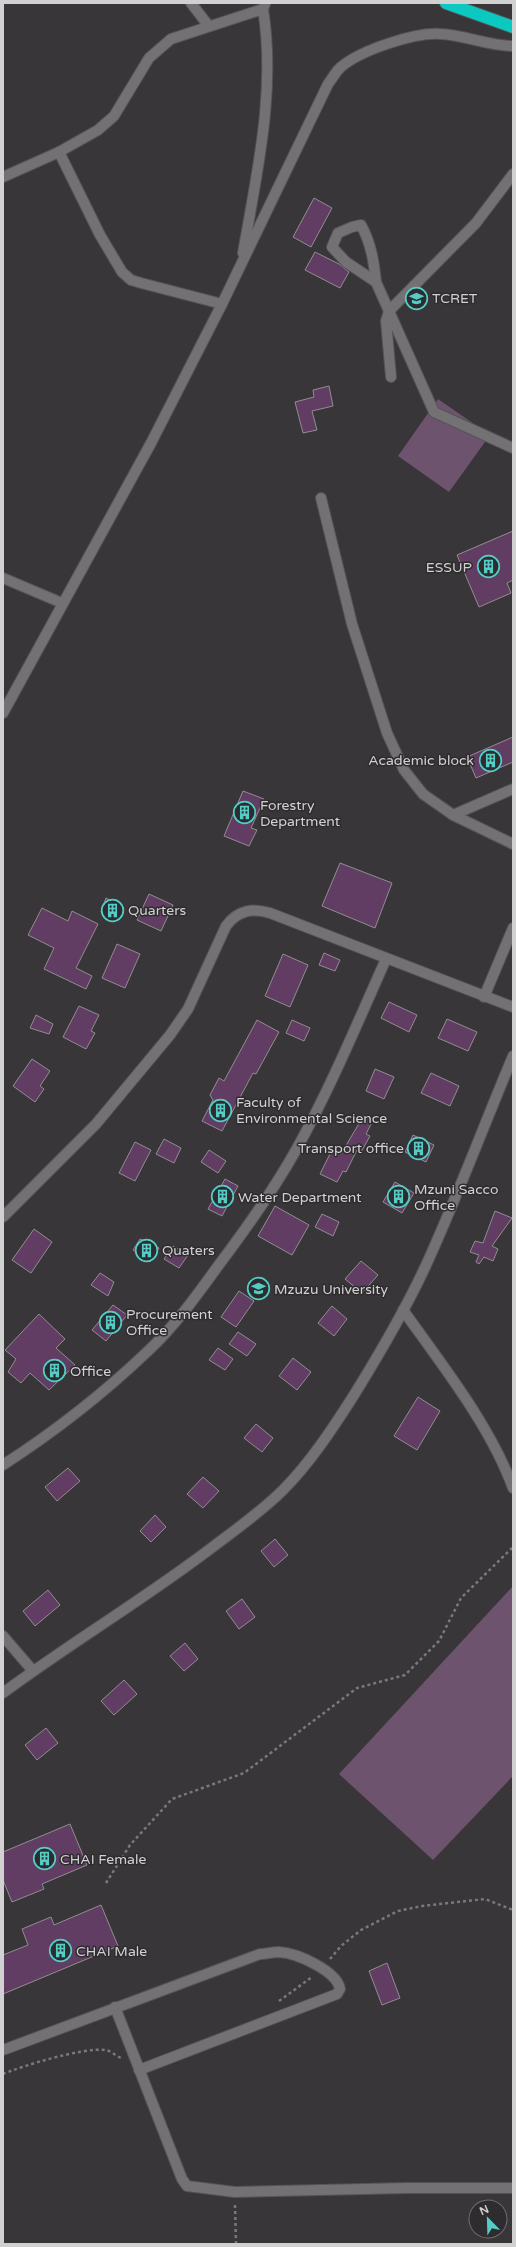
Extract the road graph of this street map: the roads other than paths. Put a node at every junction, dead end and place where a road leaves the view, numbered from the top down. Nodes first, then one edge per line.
1 (191, 3) edge
2 (446, 3) edge
3 (264, 6) edge
4 (208, 25) junction
5 (513, 27) edge
6 (513, 46) edge
7 (60, 152) junction
8 (513, 174) edge
9 (3, 178) edge
10 (241, 265) junction
11 (376, 282) junction
12 (222, 304) junction
13 (389, 311) junction
14 (391, 377) dead end
15 (513, 448) edge
16 (321, 498) dead end
17 (3, 578) edge
18 (62, 603) junction
19 (3, 713) edge
20 (513, 789) edge
21 (453, 815) junction
22 (513, 844) edge
23 (513, 928) edge
24 (386, 960) junction
25 (484, 997) junction
26 (513, 1007) edge
27 (513, 1056) edge
28 (3, 1217) edge
29 (403, 1310) junction
30 (3, 1465) edge
31 (513, 1488) edge
32 (3, 1636) edge
33 (33, 1671) junction
34 (3, 1693) edge
35 (115, 2007) junction
36 (3, 2050) edge
37 (139, 2070) junction
38 (513, 2188) edge

1 - 4 street
2 - 5 highway
3 - 4 street
3 - 10 street
4 - 7 street
6 - 10 street
7 - 9 street
7 - 12 street
8 - 13 street
10 - 12 street
11 - 11 street
11 - 13 street
12 - 18 street
13 - 14 street
13 - 15 street
16 - 21 street
17 - 18 street
18 - 19 street
20 - 21 street
21 - 22 street
23 - 25 street
24 - 25 street
24 - 28 street
24 - 30 street
25 - 26 street
27 - 29 street
29 - 31 street
29 - 33 street
32 - 33 street
33 - 34 street
35 - 36 street
35 - 37 street
35 - 37 street
37 - 38 street

